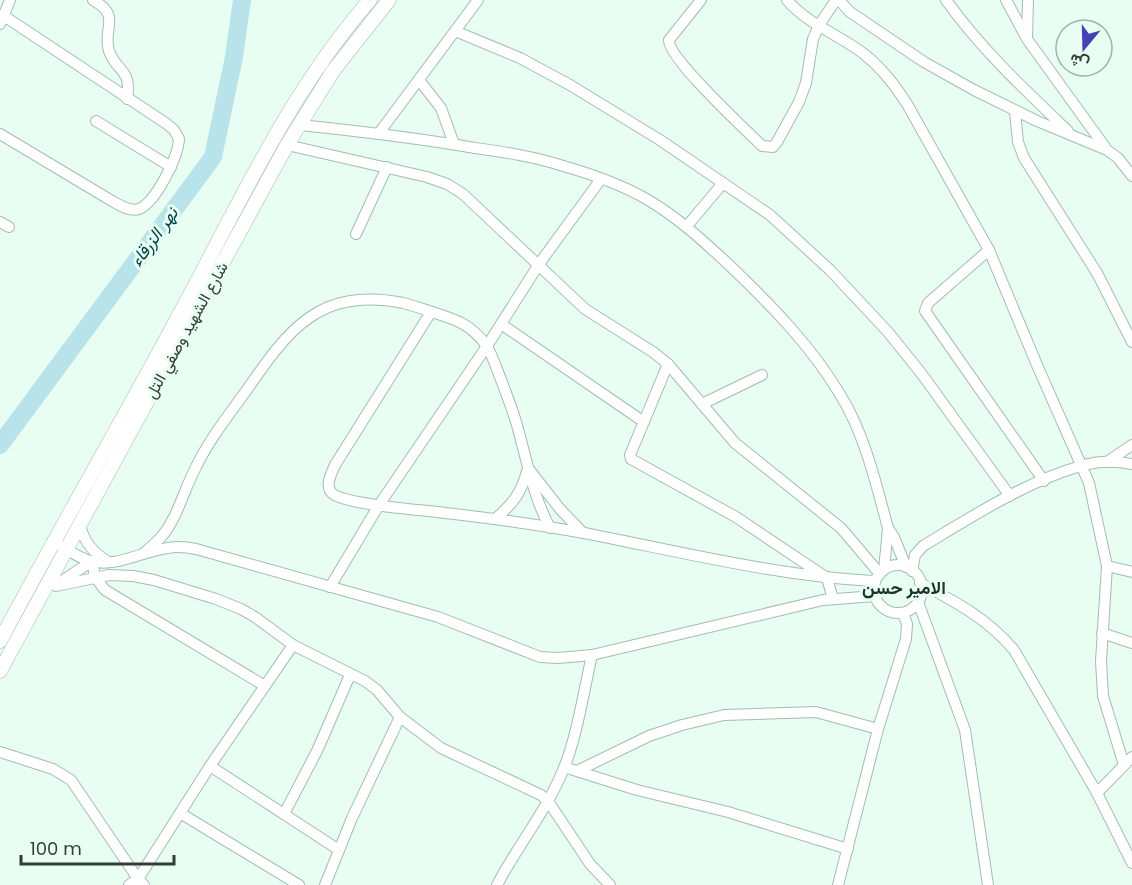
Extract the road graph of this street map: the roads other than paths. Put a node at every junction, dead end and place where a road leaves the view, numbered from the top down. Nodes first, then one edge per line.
1 (10, 0) edge
2 (93, 0) edge
3 (370, 0) edge
4 (389, 0) edge
5 (478, 0) edge
6 (700, 0) edge
7 (787, 0) edge
8 (837, 0) edge
9 (946, 0) edge
10 (1006, 0) edge
11 (1028, 0) edge
12 (2, 20) edge
13 (819, 25) junction
14 (455, 31) junction
15 (1026, 39) junction
16 (419, 80) junction
17 (127, 99) junction
18 (1015, 111) junction
19 (96, 121) dead end
20 (300, 125) junction
21 (380, 133) junction
22 (0, 134) edge
23 (1073, 135) junction
24 (454, 144) junction
25 (287, 145) junction
26 (1107, 150) junction
27 (171, 167) junction
28 (387, 167) junction
29 (1132, 176) edge
30 (601, 179) junction
31 (723, 183) junction
32 (687, 226) junction
33 (356, 234) dead end
34 (989, 250) junction
35 (539, 264) junction
36 (431, 312) junction
37 (501, 324) junction
38 (1132, 342) edge
39 (487, 346) junction
40 (668, 364) junction
41 (762, 375) dead end
42 (702, 404) junction
43 (644, 422) junction
44 (1132, 445) edge
45 (1105, 463) junction
46 (1132, 464) edge
47 (1082, 465) junction
48 (528, 468) junction
49 (1044, 481) junction
50 (1010, 496) junction
51 (379, 505) junction
52 (495, 519) junction
53 (80, 525) junction
54 (550, 528) junction
55 (888, 528) junction
56 (583, 533) junction
57 (53, 540) junction
58 (67, 549) junction
59 (140, 556) junction
60 (92, 561) junction
61 (109, 562) junction
62 (1107, 566) junction
63 (909, 569) junction
64 (1132, 572) edge
65 (880, 575) junction
66 (95, 577) junction
67 (827, 578) junction
68 (921, 583) junction
69 (56, 586) junction
70 (330, 587) junction
71 (875, 596) junction
72 (833, 599) junction
73 (38, 601) junction
74 (918, 602) junction
75 (903, 612) junction
76 (1102, 633) junction
77 (0, 640) edge
78 (1132, 643) edge
79 (293, 645) junction
80 (592, 656) junction
81 (0, 671) edge
82 (350, 675) junction
83 (264, 686) junction
84 (400, 717) junction
85 (878, 729) junction
86 (0, 752) edge
87 (1128, 761) edge
88 (210, 766) junction
89 (564, 767) junction
90 (579, 770) junction
91 (1096, 793) junction
92 (548, 801) junction
93 (180, 813) junction
94 (284, 814) junction
95 (848, 849) junction
96 (339, 850) junction
97 (1131, 859) edge
98 (137, 883) edge
99 (298, 885) edge
100 (326, 885) edge
101 (497, 885) edge
102 (610, 885) edge
103 (837, 885) edge
104 (988, 885) edge

1 - 12 street
2 - 17 street
3 - 57 main road, شارع الشهيد وصفي التل
4 - 20 main road, شارع الشهيد وصفي التل
5 - 14 street
6 - 13 street
7 - 13 street
8 - 13 street
8 - 18 street
9 - 23 street
10 - 15 street
11 - 15 street
12 - 17 street
13 - 34 street
14 - 16 street
14 - 31 street
15 - 26 street
16 - 21 street
16 - 24 street
17 - 27 street
18 - 23 street
18 - 38 street
19 - 27 street
20 - 21 street
20 - 25 main road, شارع الشهيد وصفي التل
21 - 24 street
22 - 27 street
23 - 26 street
24 - 30 street
25 - 28 street
25 - 53 main road, شارع الشهيد وصفي التل
26 - 29 street
28 - 33 street
28 - 35 street
30 - 32 street
30 - 35 street
31 - 32 street
31 - 50 street
32 - 55 street
34 - 47 street
34 - 49 street
35 - 37 street
35 - 40 street
36 - 39 street
36 - 51 street
36 - 59 street
37 - 39 street
37 - 43 street
39 - 48 street
39 - 51 street
40 - 42 street
40 - 43 street
41 - 42 street
42 - 65 street
43 - 67 street
44 - 45 street
45 - 46 street
45 - 47 street
47 - 49 street
47 - 62 street
48 - 52 street
48 - 54 street
48 - 56 street
49 - 50 street
50 - 63 street
51 - 52 street
51 - 70 street
52 - 54 street
53 - 58 main road, شارع الشهيد وصفي التل
53 - 61 street
54 - 56 street
55 - 63 street
55 - 65 street
56 - 67 street
57 - 58 street
57 - 77 main road, شارع الشهيد وصفي التل
58 - 60 street
58 - 73 main road, شارع الشهيد وصفي التل
59 - 61 street
59 - 70 street
60 - 61 street
60 - 66 street
60 - 69 street
62 - 64 street
62 - 76 street
63 - 65 street
63 - 68 street
65 - 67 street
65 - 71 street
66 - 69 street
66 - 79 street
66 - 83 street
67 - 72 street
68 - 74 street
68 - 91 street
69 - 73 street
70 - 80 street
71 - 72 street
71 - 75 street
72 - 80 street
73 - 81 main road, شارع الشهيد وصفي التل
74 - 75 street
74 - 104 street
75 - 85 street
76 - 78 street
76 - 87 street
79 - 82 street
79 - 83 street
80 - 89 street
82 - 84 street
82 - 94 street
83 - 88 street
84 - 92 street
84 - 96 street
85 - 90 street
85 - 95 street
86 - 98 street
87 - 91 street
88 - 93 street
88 - 94 street
89 - 90 street
89 - 92 street
90 - 95 street
91 - 97 street
92 - 101 street
92 - 102 street
93 - 98 street
93 - 99 street
94 - 96 street
95 - 103 street
96 - 100 street

